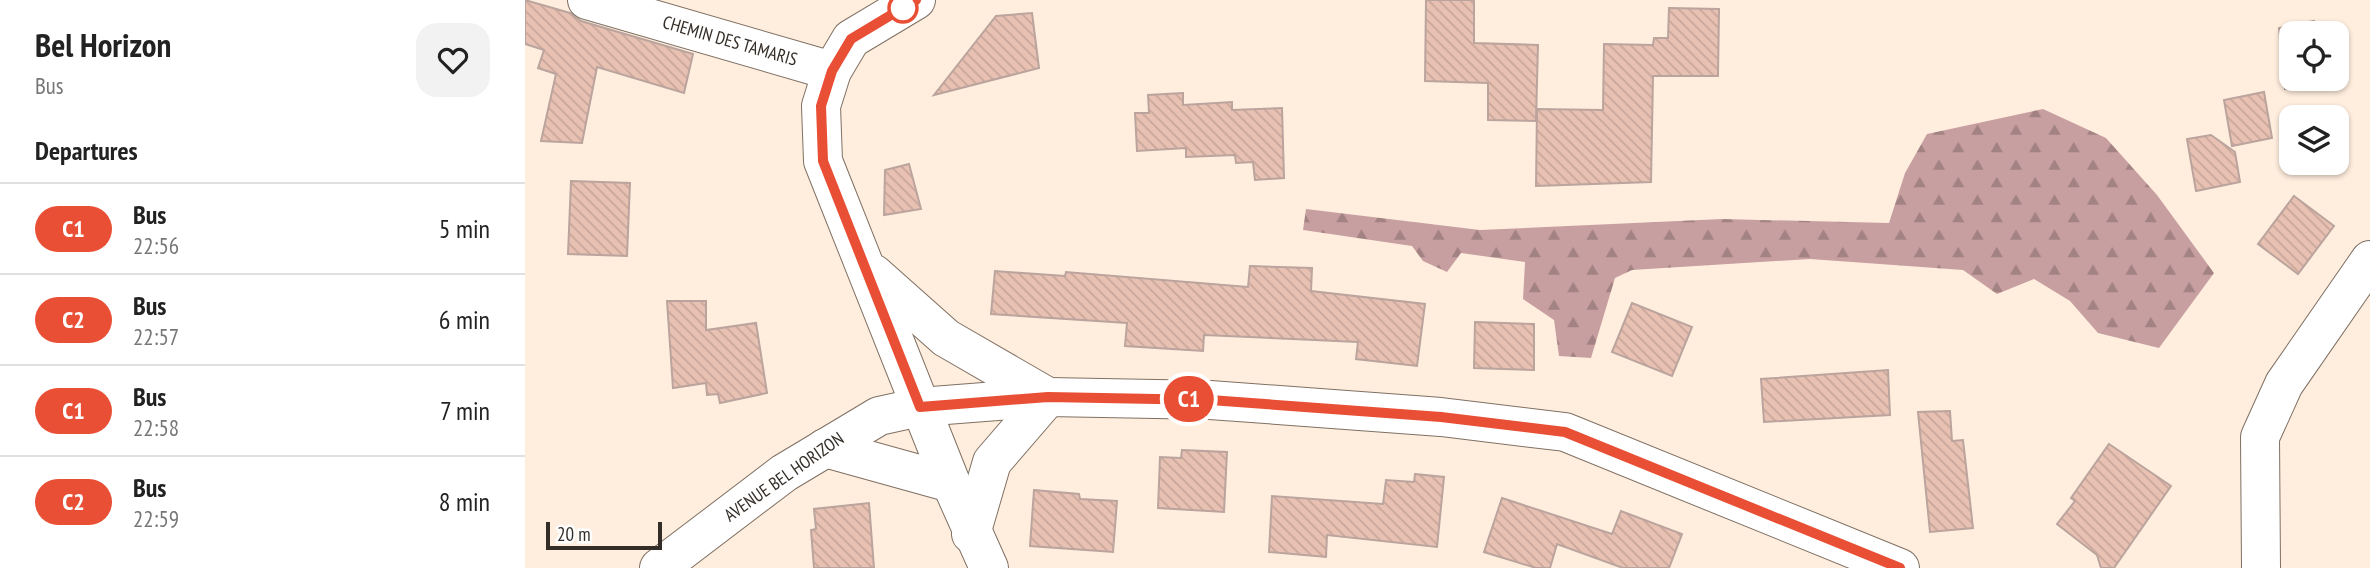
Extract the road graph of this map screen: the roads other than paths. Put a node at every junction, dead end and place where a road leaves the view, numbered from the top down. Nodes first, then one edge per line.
1 (587, 0) edge
2 (916, 0) edge
3 (832, 71) junction
4 (2370, 260) edge
5 (868, 268) junction
6 (1048, 397) junction
7 (920, 407) junction
8 (825, 448) junction
9 (951, 483) junction
10 (971, 534) junction
11 (659, 568) edge
12 (989, 568) edge
13 (1900, 568) edge
14 (2261, 568) edge

1 - 3 street, CHEMIN DES TAMARIS
2 - 3 street
3 - 5 street
4 - 14 street
5 - 6 street
5 - 7 street
6 - 7 street, AVENUE BEL HORIZON
6 - 10 street
6 - 13 street, AVENUE BEL HORIZON
7 - 8 street, AVENUE BEL HORIZON
7 - 9 street
8 - 9 street
8 - 11 street, AVENUE BEL HORIZON
9 - 10 street
10 - 12 street

